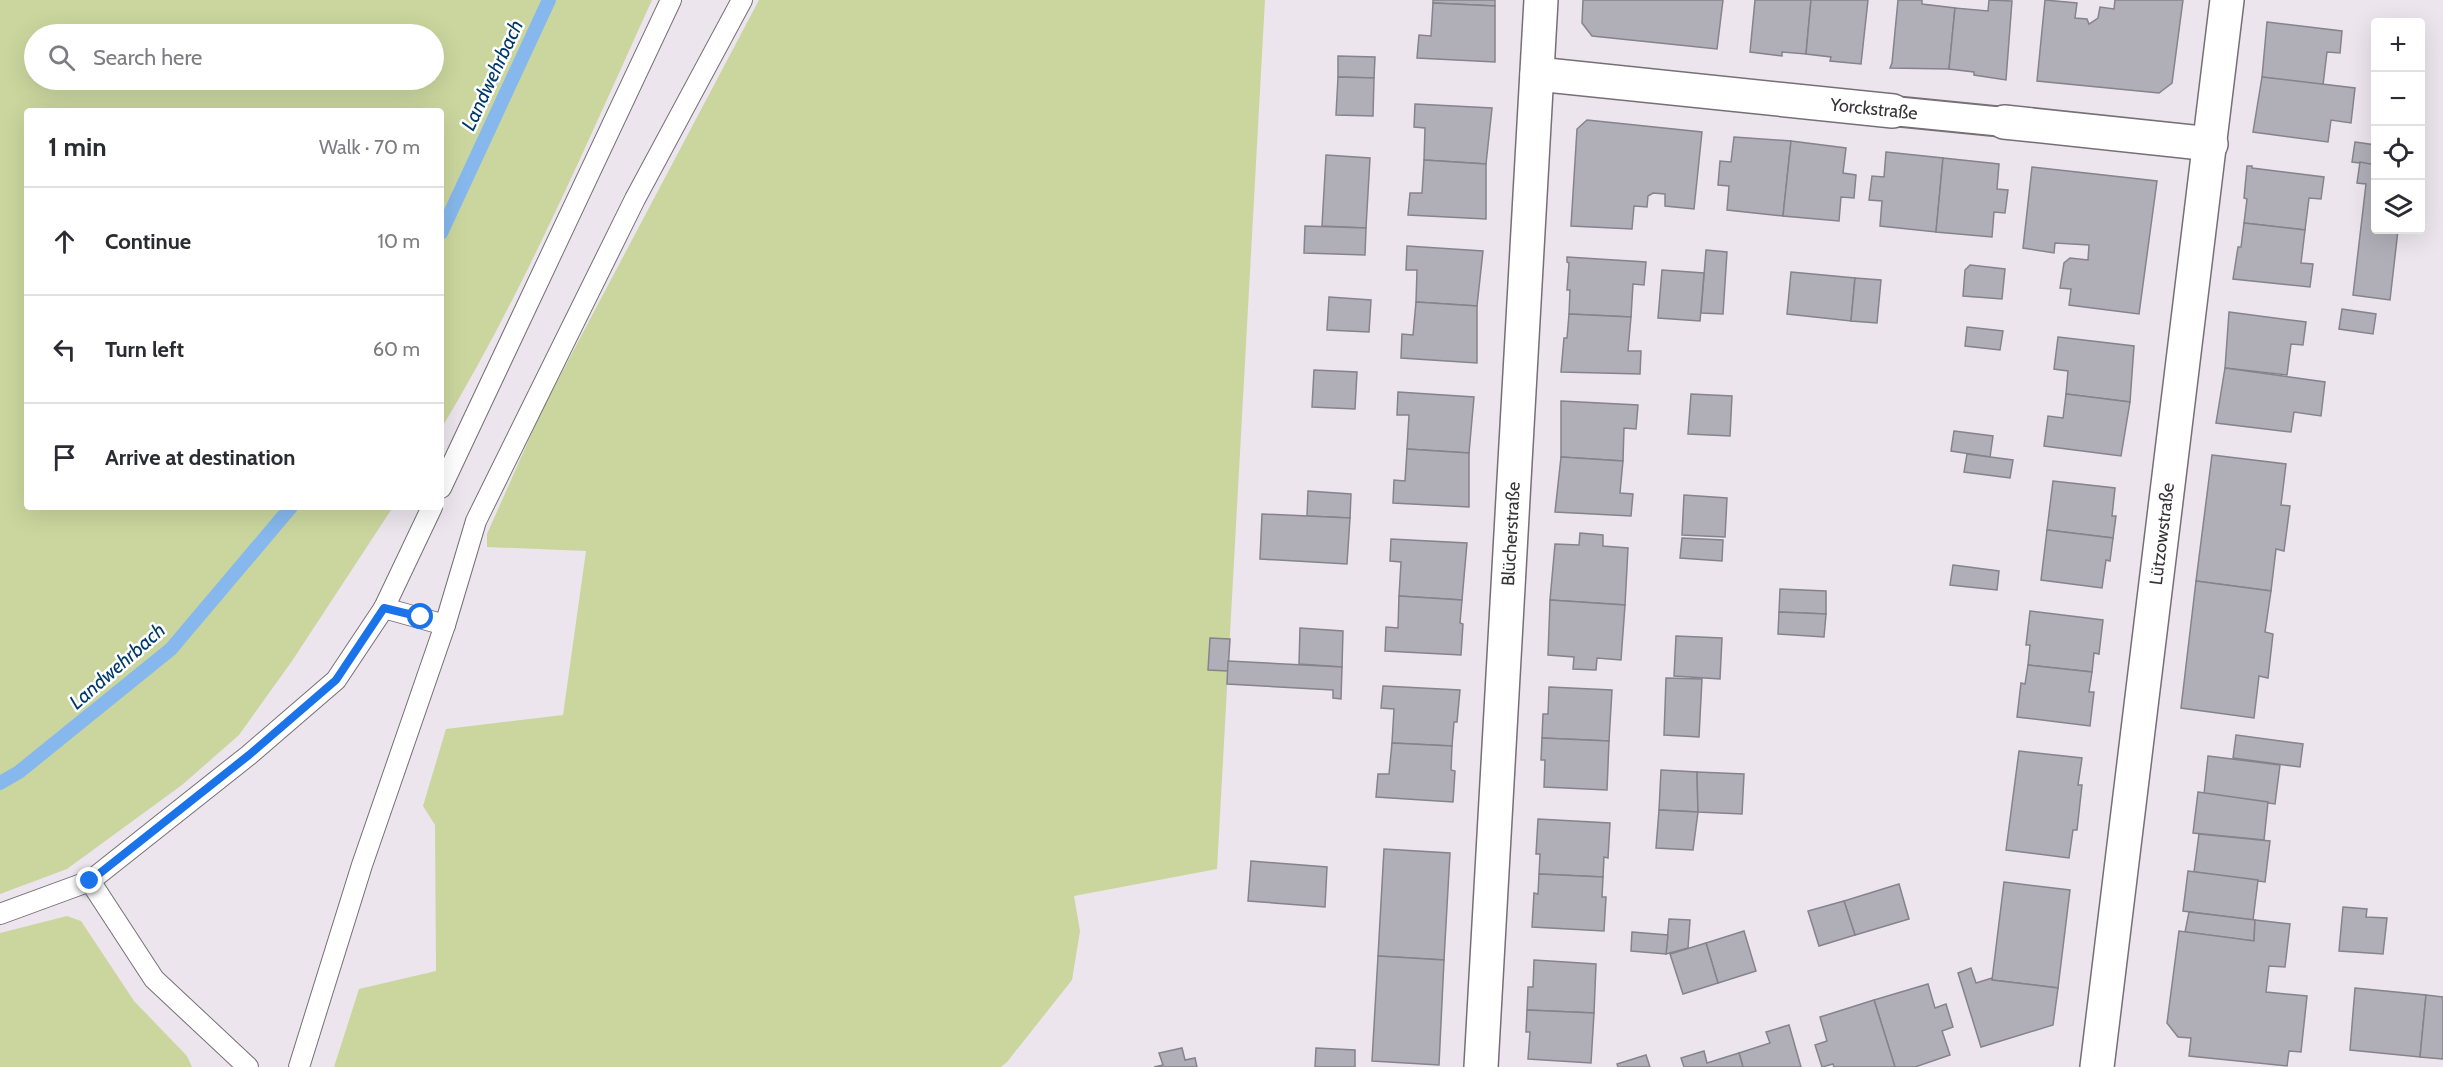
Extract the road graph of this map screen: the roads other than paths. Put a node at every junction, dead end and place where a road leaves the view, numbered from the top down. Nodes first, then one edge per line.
1 (671, 0) edge
2 (742, 0) edge
3 (1541, 0) edge
4 (2227, 0) edge
5 (1537, 74) junction
6 (1893, 111) joint
7 (2004, 122) joint
8 (2211, 144) junction
9 (444, 482) edge
10 (431, 510) edge
11 (384, 608) junction
12 (445, 626) junction
13 (90, 881) junction
14 (0, 915) edge
15 (248, 1067) edge
16 (299, 1067) edge
17 (1481, 1067) edge
18 (2097, 1067) edge

1 - 9 lane
2 - 12 lane
3 - 5 street, Blücherstraße
4 - 8 street, Lützowstraße
5 - 6 street, Yorckstraße
5 - 17 street, Blücherstraße
6 - 7 street, Yorckstraße
7 - 8 street, Yorckstraße
8 - 18 street, Lützowstraße
10 - 11 lane
11 - 12 lane
11 - 13 lane
12 - 16 lane
13 - 14 lane
13 - 15 lane

